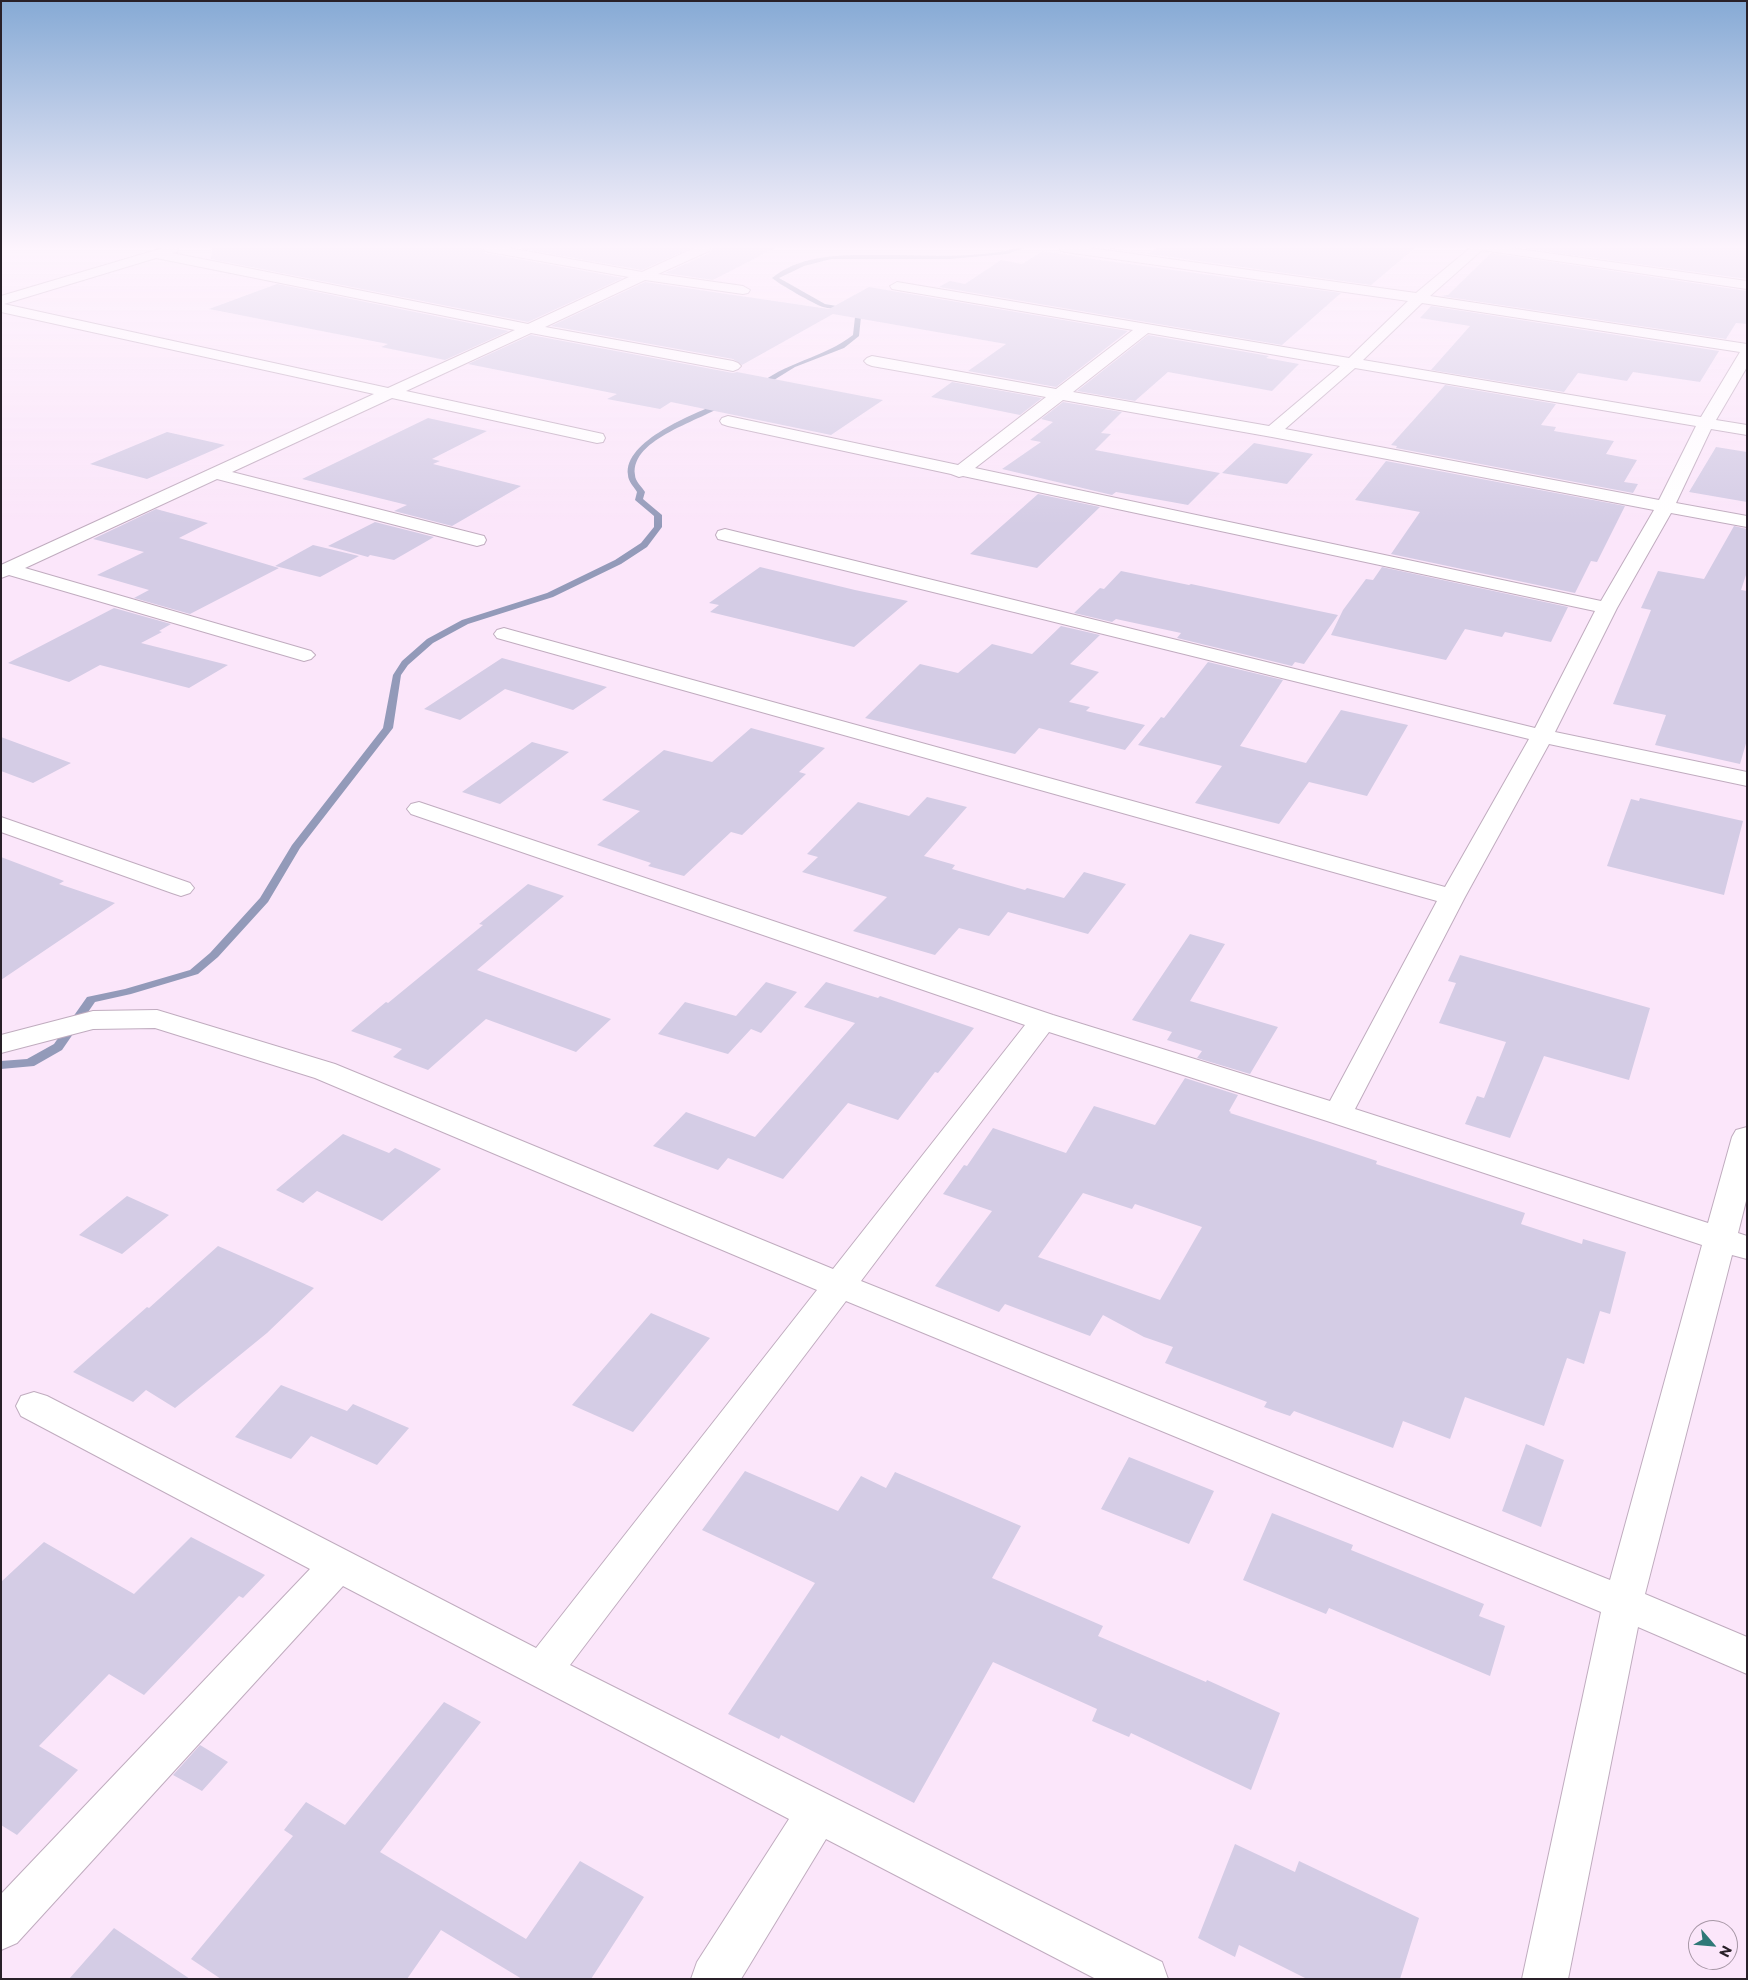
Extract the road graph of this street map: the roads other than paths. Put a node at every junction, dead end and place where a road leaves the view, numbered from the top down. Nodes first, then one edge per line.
1 (149, 340) edge
2 (501, 340) edge
3 (595, 340) edge
4 (1129, 340) edge
5 (1216, 340) edge
6 (1376, 340) edge
7 (1686, 340) edge
8 (1747, 350) edge
9 (1747, 354) edge
10 (872, 362) dead end
11 (1352, 364) junction
12 (733, 366) dead end
13 (389, 393) junction
14 (1058, 395) junction
15 (728, 422) dead end
16 (1706, 423) junction
17 (1747, 430) edge
18 (1272, 432) junction
19 (597, 438) dead end
20 (959, 472) junction
21 (215, 473) junction
22 (1665, 506) junction
23 (1747, 522) edge
24 (725, 535) dead end
25 (477, 540) dead end
26 (5, 570) edge
27 (1606, 608) junction
28 (504, 634) dead end
29 (304, 655) dead end
30 (1542, 736) junction
31 (1747, 779) edge
32 (419, 809) dead end
33 (1, 824) edge
34 (180, 888) dead end
35 (1452, 897) junction
36 (1043, 1021) junction
37 (1, 1044) edge
38 (1338, 1114) junction
39 (1747, 1137) edge
40 (1733, 1243) edge
41 (841, 1286) junction
42 (34, 1406) dead end
43 (338, 1565) junction
44 (1623, 1603) junction
45 (1747, 1656) edge
46 (542, 1671) junction
47 (818, 1813) junction
48 (1, 1927) edge
49 (714, 1979) edge
50 (1145, 1979) edge
51 (1545, 1979) edge

1 - 13 street
2 - 13 street
3 - 12 street
4 - 14 street
5 - 11 street
6 - 11 street
7 - 8 street
9 - 16 street
10 - 14 street
11 - 16 street
11 - 18 street
13 - 19 street
13 - 21 street
14 - 18 street
14 - 20 street
15 - 20 street
16 - 17 street
16 - 22 street
18 - 22 street
20 - 27 street
21 - 25 street
21 - 26 street
22 - 23 street
22 - 27 street
24 - 30 street
26 - 29 street
27 - 30 street
28 - 35 street
30 - 31 street
30 - 35 street
32 - 36 street
33 - 34 street
35 - 38 street
36 - 38 street
36 - 41 street
37 - 41 street
38 - 40 street
39 - 40 street
40 - 44 street
41 - 44 street
41 - 46 street
42 - 43 street
43 - 46 street
43 - 48 street
44 - 45 street
44 - 51 street
46 - 47 street
47 - 49 street
47 - 50 street

